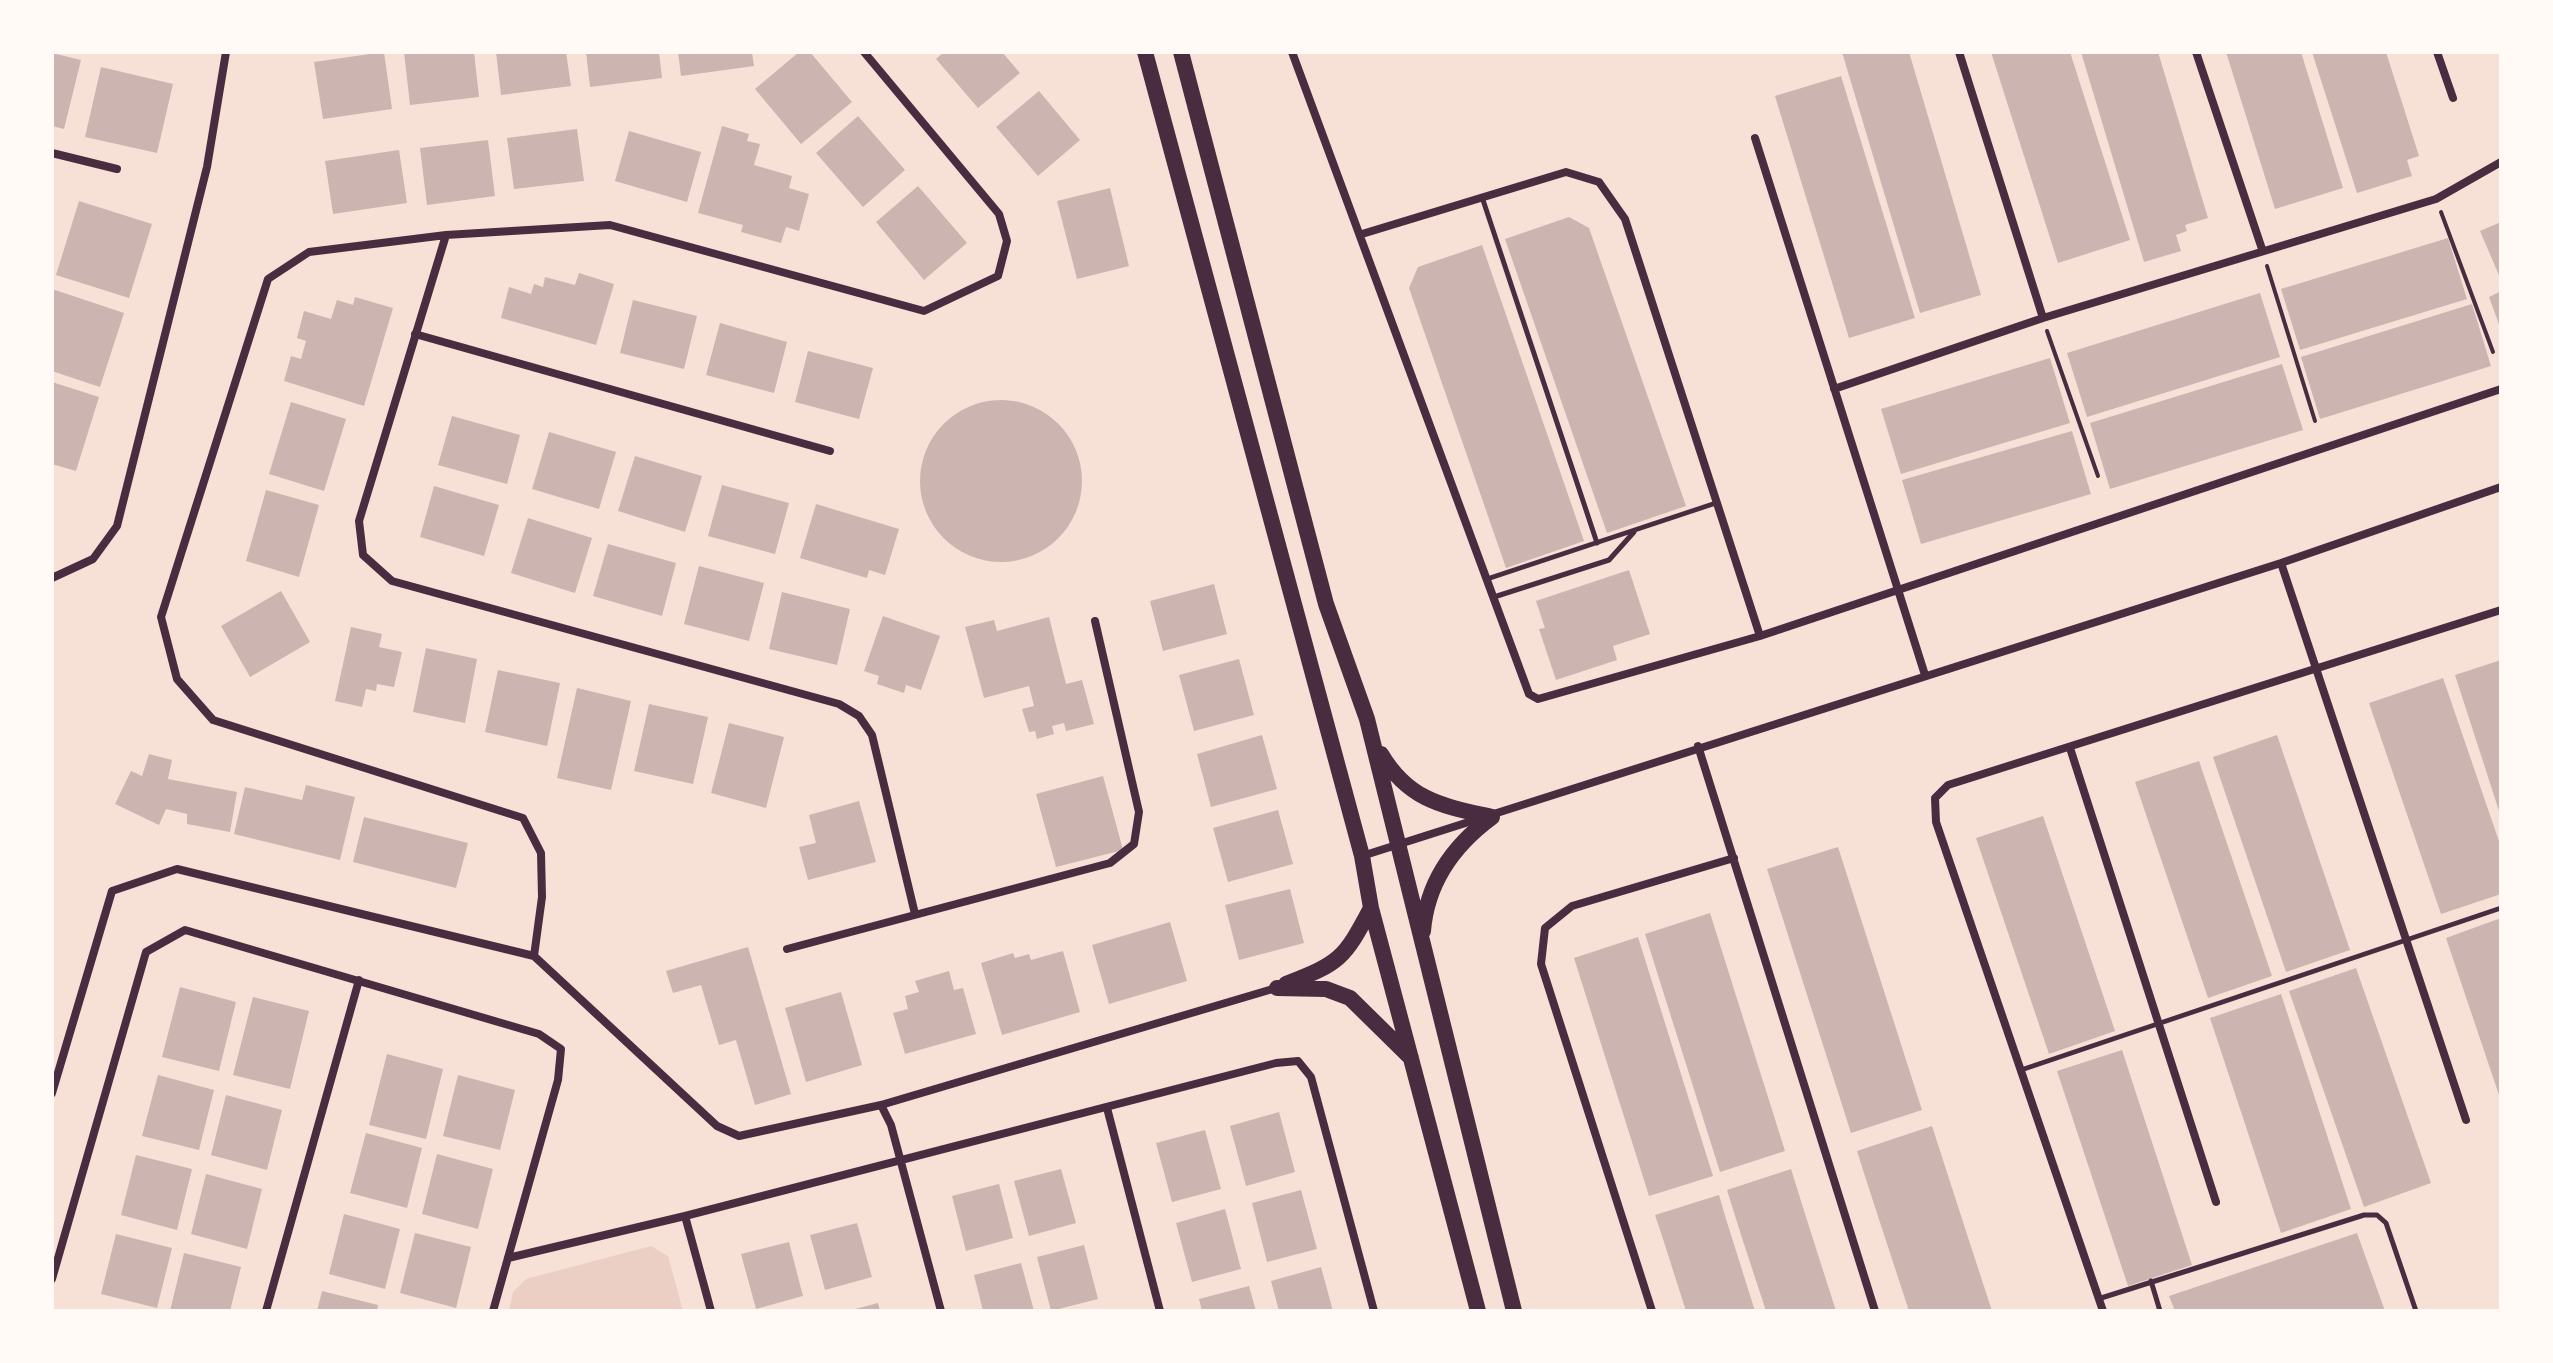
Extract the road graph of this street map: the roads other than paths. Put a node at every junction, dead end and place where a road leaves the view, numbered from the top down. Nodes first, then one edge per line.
1 (226, 52) edge
2 (864, 52) edge
3 (1145, 52) edge
4 (1181, 52) edge
5 (1292, 52) edge
6 (1959, 52) edge
7 (2196, 52) edge
8 (2437, 52) edge
9 (2453, 98) dead end
10 (1755, 138) dead end
11 (53, 156) edge
12 (2501, 162) edge
13 (117, 169) dead end
14 (1482, 197) junction
15 (1362, 234) junction
16 (446, 235) junction
17 (2262, 249) junction
18 (2043, 318) junction
19 (415, 334) junction
20 (1834, 389) junction
21 (2501, 389) edge
22 (830, 451) dead end
23 (2501, 487) edge
24 (1717, 503) junction
25 (1636, 530) junction
26 (1597, 543) junction
27 (2281, 563) junction
28 (52, 578) edge
29 (1487, 579) junction
30 (1898, 591) junction
31 (1494, 597) junction
32 (2501, 610) edge
33 (1095, 621) dead end
34 (1760, 636) junction
35 (2315, 669) junction
36 (1925, 675) junction
37 (1372, 739) junction
38 (1698, 746) junction
39 (2070, 748) junction
40 (1492, 817) junction
41 (1398, 846) junction
42 (1362, 856) junction
43 (1734, 858) junction
44 (1371, 908) junction
45 (2501, 908) edge
46 (915, 914) junction
47 (2406, 939) junction
48 (1422, 943) junction
49 (787, 949) dead end
50 (534, 956) junction
51 (359, 980) junction
52 (1277, 988) junction
53 (2158, 1023) junction
54 (1411, 1058) junction
55 (2020, 1070) junction
56 (52, 1093) edge
57 (881, 1105) junction
58 (1107, 1108) junction
59 (2466, 1120) dead end
60 (901, 1161) junction
61 (2216, 1202) dead end
62 (685, 1216) junction
63 (508, 1258) junction
64 (52, 1279) edge
65 (2151, 1281) junction
66 (2098, 1299) junction
67 (266, 1311) edge
68 (493, 1311) edge
69 (711, 1311) edge
70 (941, 1311) edge
71 (1160, 1311) edge
72 (1374, 1311) edge
73 (1478, 1311) edge
74 (1514, 1311) edge
75 (1652, 1311) edge
76 (1875, 1311) edge
77 (2103, 1311) edge
78 (2160, 1311) edge
79 (2416, 1311) edge

1 - 28 street
2 - 16 street
3 - 42 main road
4 - 37 main road
5 - 15 street
6 - 18 street
7 - 17 street
8 - 9 street
10 - 20 street
11 - 13 street
12 - 17 street
14 - 15 street
14 - 24 street
14 - 26 lane
15 - 29 street
16 - 19 street
16 - 50 street
17 - 18 street
18 - 20 street
19 - 22 street
19 - 46 street
20 - 30 street
21 - 30 street
23 - 27 street
24 - 25 lane
24 - 34 street
25 - 26 lane
25 - 31 lane
26 - 29 lane
27 - 35 street
27 - 36 street
29 - 31 street
30 - 34 street
30 - 36 street
31 - 34 street
32 - 35 street
33 - 46 street
35 - 39 street
35 - 47 street
36 - 38 street
37 - 40 main road
37 - 41 main road
38 - 40 street
38 - 43 street
39 - 53 street
39 - 55 street
40 - 41 street
40 - 48 main road
41 - 42 street
41 - 48 main road
42 - 44 main road
43 - 75 street
43 - 76 street
44 - 52 main road
44 - 54 main road
45 - 47 lane
46 - 49 street
47 - 53 lane
47 - 59 street
48 - 74 main road
50 - 56 street
50 - 57 street
51 - 63 street
51 - 64 street
51 - 67 street
52 - 54 main road
52 - 57 street
53 - 55 lane
53 - 61 street
54 - 73 main road
55 - 66 street
57 - 60 street
58 - 60 street
58 - 71 street
58 - 72 street
60 - 62 street
60 - 70 street
62 - 63 street
62 - 69 street
63 - 68 street
65 - 66 lane
65 - 78 lane
65 - 79 lane
66 - 77 street

